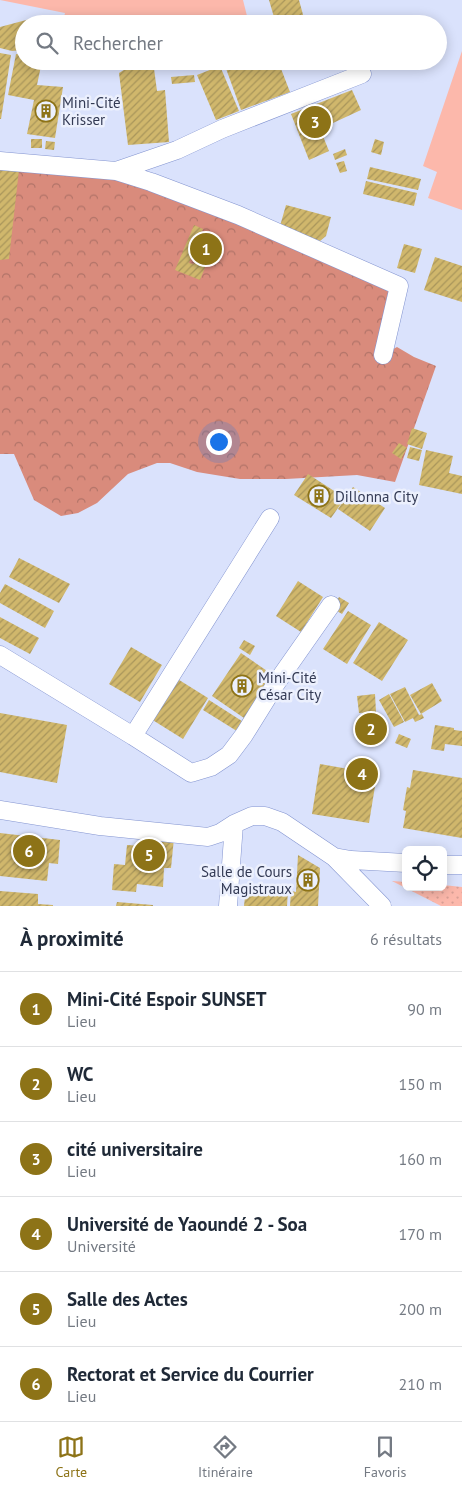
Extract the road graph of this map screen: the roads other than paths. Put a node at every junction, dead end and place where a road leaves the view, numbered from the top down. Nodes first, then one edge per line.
1 (362, 74) dead end
2 (0, 161) edge
3 (116, 171) junction
4 (383, 355) dead end
5 (270, 518) dead end
6 (331, 604) dead end
7 (0, 655) edge
8 (133, 736) junction
9 (0, 810) edge
10 (234, 824) junction
11 (334, 857) junction
12 (402, 863) edge
13 (447, 865) edge
14 (462, 866) edge
15 (228, 906) edge
16 (382, 906) edge

1 - 3 street
2 - 3 street
3 - 4 street
5 - 8 street
6 - 8 street
7 - 8 street
9 - 10 street
10 - 11 street
10 - 15 street
11 - 12 street
11 - 16 street
13 - 14 street

